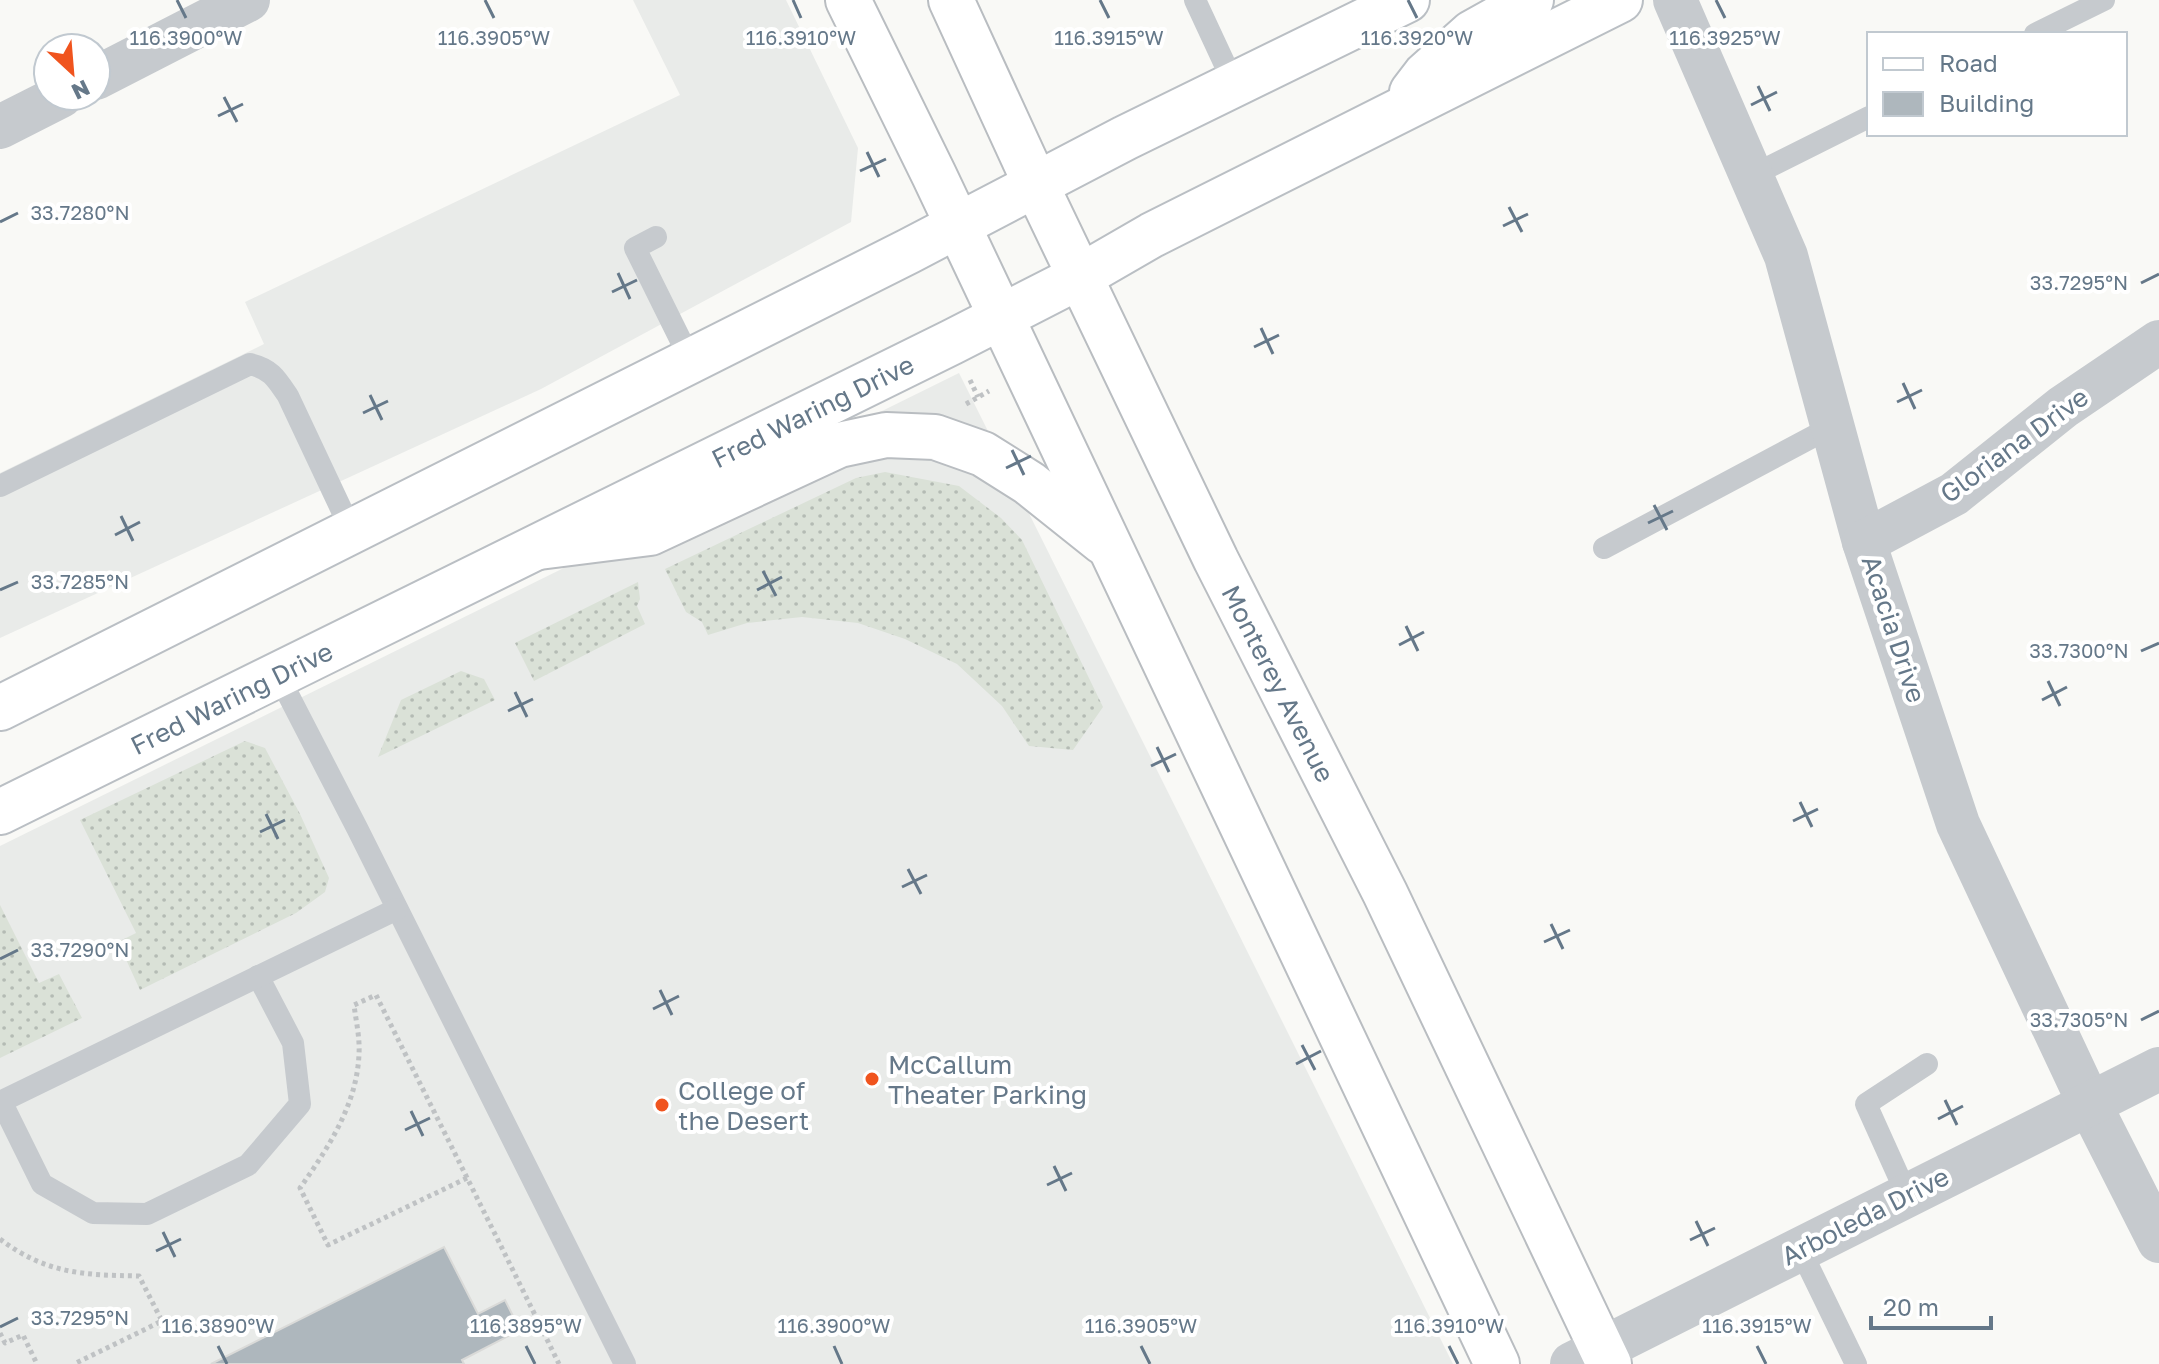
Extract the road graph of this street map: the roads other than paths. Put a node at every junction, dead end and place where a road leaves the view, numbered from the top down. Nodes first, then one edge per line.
1 (248, 0) edge
2 (848, 0) edge
3 (951, 0) edge
4 (1195, 0) edge
5 (1407, 0) edge
6 (1531, 0) edge
7 (1620, 0) edge
8 (1675, 0) edge
9 (2104, 0) edge
10 (2039, 32) edge
11 (112, 70) edge
12 (1234, 84) junction
13 (32, 111) edge
14 (1396, 113) junction
15 (1867, 118) edge
16 (0, 127) edge
17 (1751, 176) junction
18 (1036, 185) junction
19 (958, 226) junction
20 (656, 237) dead end
21 (1081, 276) junction
22 (1002, 317) junction
23 (2159, 342) edge
24 (691, 361) junction
25 (1833, 426) junction
26 (0, 486) edge
27 (352, 532) junction
28 (1864, 542) junction
29 (1109, 546) junction
30 (539, 547) junction
31 (1604, 548) dead end
32 (278, 675) junction
33 (0, 708) edge
34 (0, 812) edge
35 (397, 909) junction
36 (258, 976) junction
37 (1927, 1064) dead end
38 (2159, 1069) edge
39 (1, 1102) edge
40 (2089, 1103) junction
41 (1907, 1195) junction
42 (2159, 1241) edge
43 (1800, 1249) junction
44 (1594, 1359) edge
45 (625, 1364) edge
46 (1497, 1364) edge
47 (1856, 1364) edge

1 - 11 street
2 - 19 main road
3 - 18 main road, Monterey Avenue
4 - 12 lane
5 - 12 main road
6 - 14 main road
7 - 14 main road, Fred Waring Drive
8 - 17 street, Acacia Drive
9 - 10 lane
12 - 18 main road
13 - 16 street
14 - 21 main road, Fred Waring Drive
15 - 17 lane
17 - 25 street, Acacia Drive
18 - 19 main road
18 - 21 main road, Monterey Avenue
19 - 22 main road
19 - 24 main road
20 - 24 lane
21 - 22 main road, Fred Waring Drive
21 - 44 main road, Monterey Avenue
22 - 29 main road
22 - 30 main road, Fred Waring Drive
23 - 28 street, Gloriana Drive
24 - 27 main road
25 - 28 street, Acacia Drive
25 - 31 lane
26 - 27 lane
27 - 33 main road
28 - 40 street, Acacia Drive
29 - 30 main road
29 - 46 main road
30 - 32 main road, Fred Waring Drive
32 - 34 main road, Fred Waring Drive
32 - 35 lane
35 - 36 lane
35 - 45 lane
36 - 39 lane
36 - 39 lane
37 - 41 lane
38 - 40 street, Arboleda Drive
40 - 41 street, Arboleda Drive
40 - 42 street, Acacia Drive
41 - 43 street, Arboleda Drive
43 - 44 street, Arboleda Drive
43 - 47 lane

